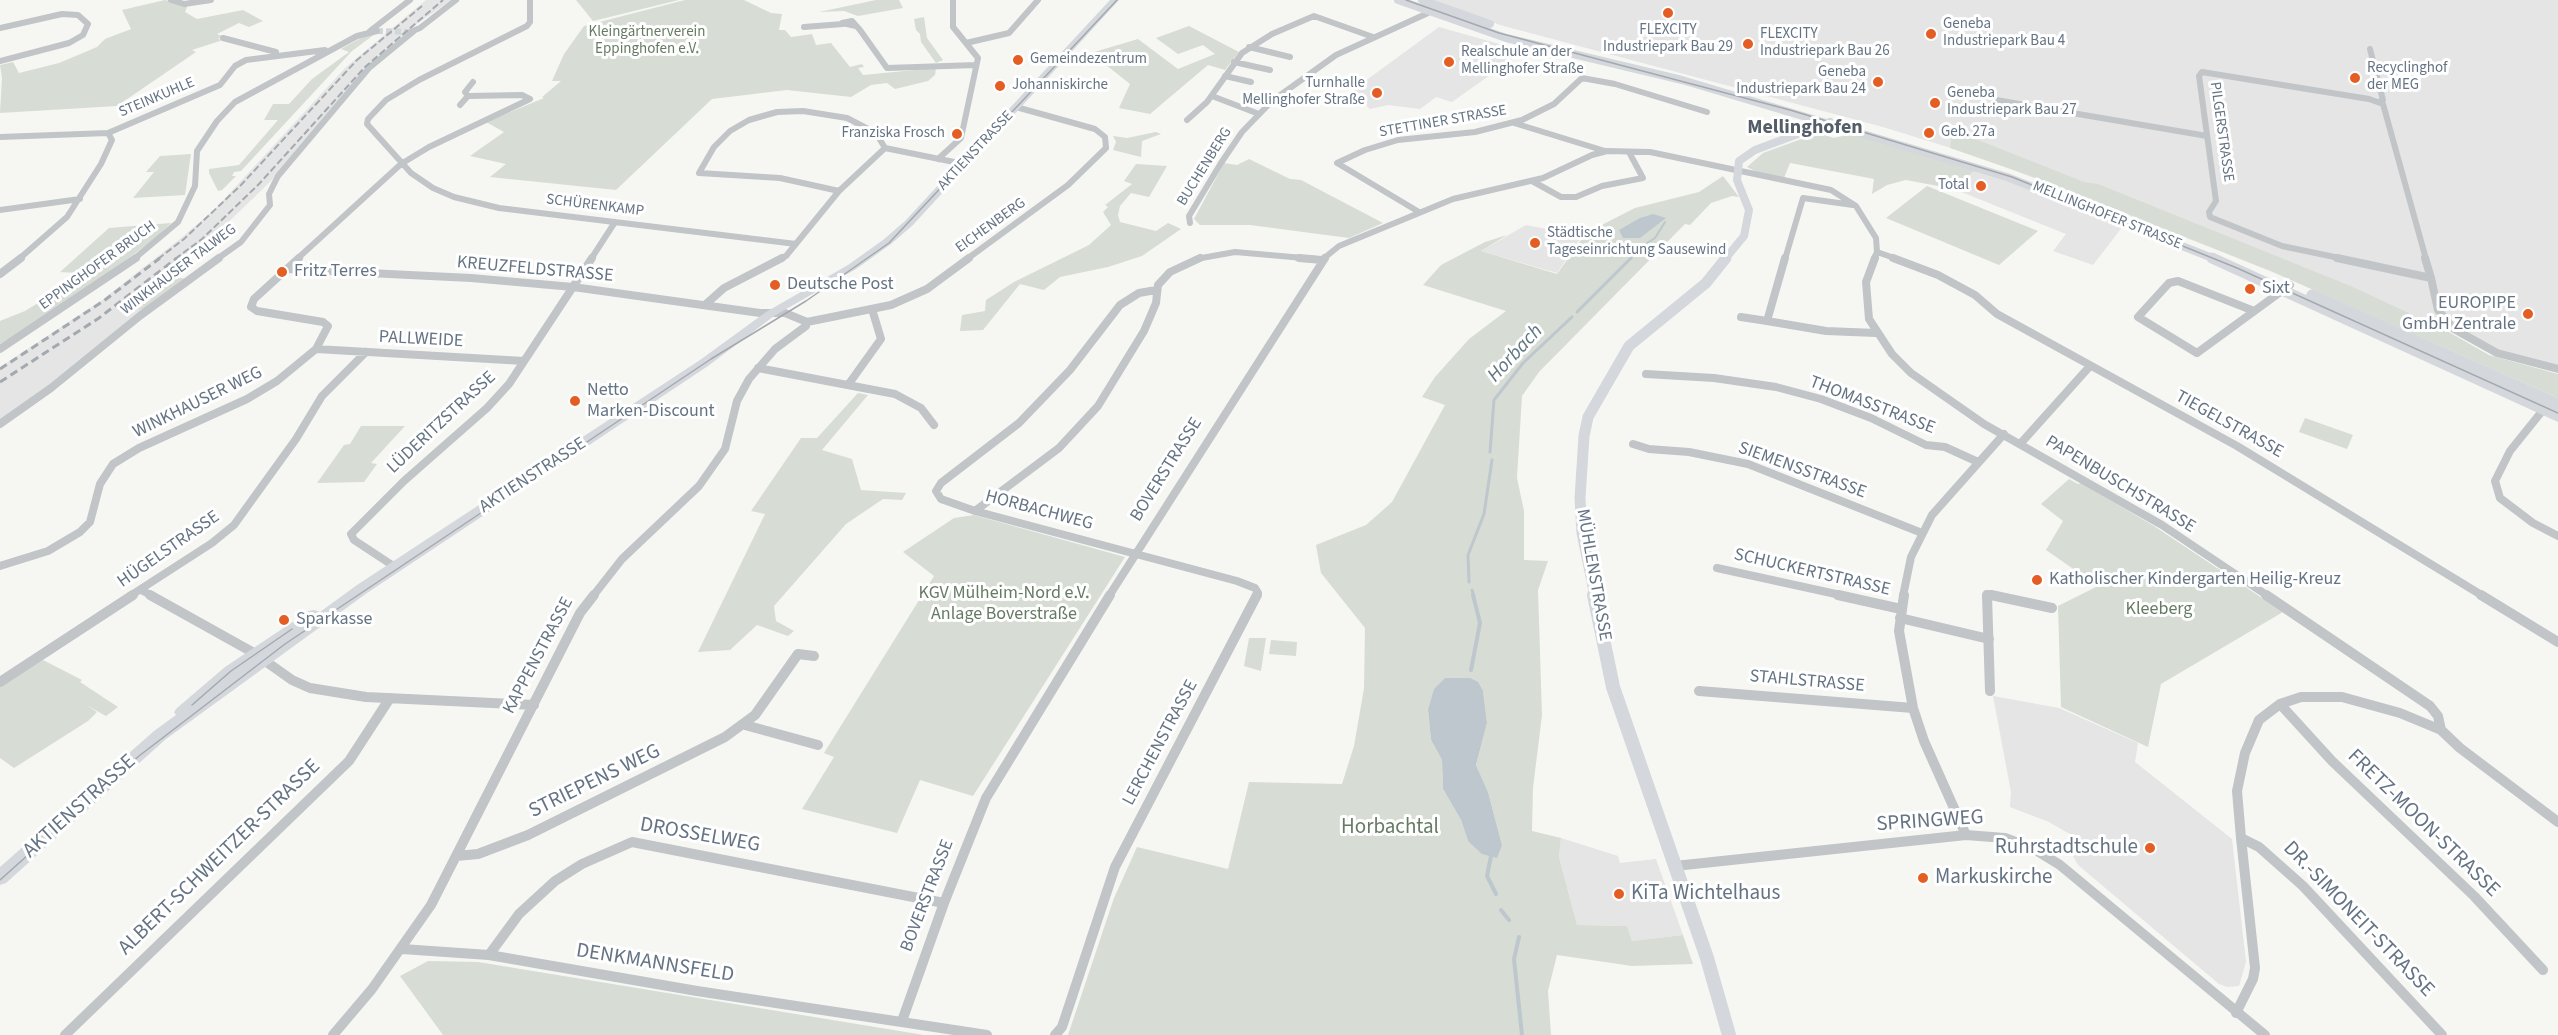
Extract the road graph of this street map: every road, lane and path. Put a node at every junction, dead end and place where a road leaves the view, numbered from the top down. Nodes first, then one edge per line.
1 (171, 0) edge
2 (211, 0) edge
3 (410, 0) edge
4 (456, 0) edge
5 (530, 0) edge
6 (953, 0) edge
7 (1038, 0) edge
8 (1115, 0) edge
9 (1398, 0) edge
10 (1422, 0) edge
11 (1428, 13) junction
12 (804, 27) dead end
13 (0, 28) edge
14 (410, 31) joint
15 (223, 38) dead end
16 (1373, 38) junction
17 (966, 43) junction
18 (1249, 47) junction
19 (2370, 49) dead end
20 (328, 50) junction
21 (282, 53) junction
22 (1290, 57) dead end
23 (0, 62) edge
24 (1234, 62) junction
25 (976, 65) junction
26 (1639, 68) junction
27 (1270, 70) dead end
28 (1225, 76) junction
29 (473, 82) dead end
30 (1251, 82) dead end
31 (1212, 95) junction
32 (468, 96) junction
33 (1996, 100) dead end
34 (2379, 102) junction
35 (460, 105) dead end
36 (1016, 107) junction
37 (1707, 111) dead end
38 (1259, 114) junction
39 (1187, 120) dead end
40 (1832, 121) junction
41 (1514, 123) junction
42 (108, 133) junction
43 (2207, 136) junction
44 (1, 137) edge
45 (885, 148) junction
46 (1607, 151) junction
47 (1630, 154) dead end
48 (938, 159) junction
49 (401, 164) junction
50 (964, 164) junction
51 (1736, 171) junction
52 (1532, 181) junction
53 (839, 190) junction
54 (81, 199) junction
55 (1856, 206) junction
56 (0, 210) edge
57 (1419, 212) junction
58 (615, 222) junction
59 (1190, 223) dead end
60 (796, 243) junction
61 (1877, 252) junction
62 (1322, 260) junction
63 (852, 267) junction
64 (286, 270) junction
65 (0, 273) edge
66 (2431, 278) junction
67 (573, 287) junction
68 (2286, 288) junction
69 (1156, 290) junction
70 (706, 304) junction
71 (872, 309) junction
72 (2254, 311) junction
73 (779, 314) junction
74 (1742, 317) dead end
75 (1767, 321) junction
76 (807, 322) junction
77 (1876, 333) junction
78 (0, 349) edge
79 (316, 349) junction
80 (366, 352) junction
81 (2197, 352) joint
82 (524, 361) junction
83 (2090, 366) junction
84 (758, 368) junction
85 (2558, 369) edge
86 (1646, 374) dead end
87 (848, 385) junction
88 (2558, 404) edge
89 (2543, 410) junction
90 (2558, 416) edge
91 (0, 424) edge
92 (934, 424) dead end
93 (2004, 434) junction
94 (2020, 443) junction
95 (1633, 444) dead end
96 (1978, 462) junction
97 (975, 511) junction
98 (1922, 533) junction
99 (2558, 536) edge
100 (1135, 554) junction
101 (0, 566) edge
102 (395, 567) junction
103 (1717, 568) dead end
104 (141, 590) junction
105 (2052, 608) dead end
106 (1901, 614) junction
107 (1989, 639) junction
108 (2558, 642) edge
109 (814, 656) dead end
110 (260, 657) junction
111 (0, 682) edge
112 (1699, 691) dead end
113 (1990, 691) dead end
114 (390, 698) junction
115 (2280, 704) junction
116 (534, 705) junction
117 (1913, 708) junction
118 (745, 725) junction
119 (2441, 730) junction
120 (818, 745) dead end
121 (2558, 822) edge
122 (1966, 835) junction
123 (2241, 838) junction
124 (456, 856) junction
125 (1675, 866) junction
126 (0, 878) edge
127 (944, 903) junction
128 (402, 949) junction
129 (489, 955) junction
130 (2543, 970) dead end
131 (2236, 1013) junction
132 (902, 1022) junction
133 (65, 1035) edge
134 (333, 1035) edge
135 (987, 1035) edge
136 (1055, 1035) edge
137 (1729, 1035) edge
138 (2265, 1035) edge
139 (2442, 1035) edge

1 - 2 street
3 - 20 street, EPPINGHOFER BRUCH
4 - 14 street
5 - 49 street
6 - 17 street
7 - 17 street
8 - 36 main road, AKTIENSTRASSE
9 - 11 main road, MELLINGHOFER STRASSE
10 - 26 main road, MELLINGHOFER STRASSE
11 - 16 street, BUCHENBERG
11 - 26 main road, MELLINGHOFER STRASSE
12 - 25 street
13 - 23 street
14 - 91 street, WINKHAUSER TALWEG
15 - 21 street, STEINKUHLE
16 - 18 street
16 - 38 street, BUCHENBERG
17 - 25 street
18 - 22 street
18 - 24 street
19 - 34 street
20 - 21 street, STEINKUHLE
20 - 78 street, EPPINGHOFER BRUCH
21 - 42 street, STEINKUHLE
24 - 27 street
24 - 28 street
25 - 48 street
26 - 40 main road, MELLINGHOFER STRASSE
28 - 30 street
28 - 31 street
29 - 32 street
31 - 38 street
31 - 39 street
32 - 35 street
32 - 49 street
33 - 43 street
34 - 43 street, PILGERSTRASSE
34 - 66 street
36 - 50 main road, AKTIENSTRASSE
36 - 71 street, EICHENBERG
37 - 41 street, STETTINER STRASSE
38 - 59 street, BUCHENBERG
40 - 51 main road
40 - 68 main road, MELLINGHOFER STRASSE
41 - 46 street
41 - 57 street, STETTINER STRASSE
42 - 44 street
42 - 54 street, STEINKUHLE
43 - 66 street, PILGERSTRASSE
45 - 48 street
45 - 53 street
45 - 53 street
46 - 51 street, BOVERSTRASSE
46 - 52 street, BOVERSTRASSE
47 - 52 street
48 - 50 street
49 - 58 street, SCHÜRENKAMP
49 - 64 street
50 - 63 main road, AKTIENSTRASSE
51 - 55 street
51 - 125 main road, MÜHLENSTRASSE
52 - 57 street, BOVERSTRASSE
53 - 60 street
54 - 56 street
54 - 65 street, STEINKUHLE
55 - 61 street
55 - 75 street
57 - 62 street, BOVERSTRASSE
58 - 60 street, SCHÜRENKAMP
58 - 67 street, LÜDERITZSTRASSE
60 - 70 street
61 - 77 street, PAPENBUSCHSTRASSE
61 - 83 street, TIEGELSTRASSE
62 - 69 street
62 - 100 street, BOVERSTRASSE
63 - 73 main road, AKTIENSTRASSE
63 - 73 main road, AKTIENSTRASSE
64 - 67 street, KREUZFELDSTRASSE
64 - 79 street
66 - 85 street
67 - 70 street, KREUZFELDSTRASSE
67 - 82 street, LÜDERITZSTRASSE
68 - 72 street
68 - 88 main road, MELLINGHOFER STRASSE
68 - 89 main road, MELLINGHOFER STRASSE
69 - 97 street
69 - 97 street, HORBACHWEG
70 - 73 street, KREUZFELDSTRASSE
71 - 76 street, EICHENBERG
71 - 87 street
72 - 81 street
72 - 81 street
73 - 76 street
73 - 102 main road, AKTIENSTRASSE
74 - 75 street
75 - 77 street
76 - 84 street, KAPPENSTRASSE
77 - 93 street, PAPENBUSCHSTRASSE
79 - 80 street, PALLWEIDE
79 - 101 street, WINKHAUSER WEG
80 - 82 street, PALLWEIDE
80 - 104 street, HÜGELSTRASSE
82 - 102 street, LÜDERITZSTRASSE
83 - 94 street
83 - 108 street, TIEGELSTRASSE
84 - 87 street
84 - 116 street, KAPPENSTRASSE
86 - 96 street, THOMASSTRASSE
87 - 92 street
89 - 90 main road, MELLINGHOFER STRASSE
89 - 99 street
93 - 94 street, PAPENBUSCHSTRASSE
93 - 96 street
94 - 119 street, PAPENBUSCHSTRASSE
95 - 98 street, SIEMENSSTRASSE
96 - 98 street
97 - 100 street, HORBACHWEG
98 - 106 street
100 - 127 street, BOVERSTRASSE
100 - 136 street, LERCHENSTRASSE
102 - 110 main road, AKTIENSTRASSE
103 - 106 street, SCHUCKERTSTRASSE
104 - 110 street
104 - 111 street, HÜGELSTRASSE
105 - 107 street
106 - 107 street, SCHUCKERTSTRASSE
106 - 117 street
107 - 113 street
109 - 118 street, STRIEPENS WEG
110 - 114 street
110 - 126 main road, AKTIENSTRASSE
112 - 117 street, STAHLSTRASSE
114 - 116 street
114 - 133 street, ALBERT-SCHWEITZER-STRASSE
115 - 119 street
115 - 123 street
115 - 130 street, FRETZ-MOON-STRASSE
116 - 124 street, KAPPENSTRASSE
117 - 122 street
118 - 120 street
118 - 124 street, STRIEPENS WEG
119 - 121 street, PAPENBUSCHSTRASSE
122 - 125 street, SPRINGWEG
122 - 131 street, SPRINGWEG
123 - 131 street
123 - 139 street, DR.-SIMONEIT-STRASSE
124 - 128 street, KAPPENSTRASSE
125 - 137 main road, MÜHLENSTRASSE
127 - 129 street, DROSSELWEG
127 - 132 street, BOVERSTRASSE
128 - 129 street, DENKMANNSFELD
128 - 134 street, KAPPENSTRASSE
129 - 132 street, DENKMANNSFELD
131 - 138 street, SPRINGWEG
132 - 135 street

